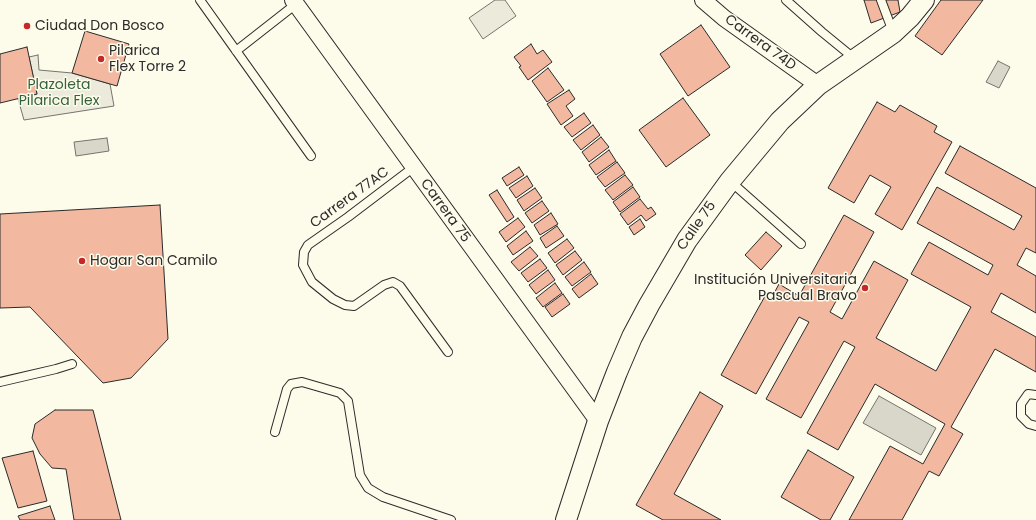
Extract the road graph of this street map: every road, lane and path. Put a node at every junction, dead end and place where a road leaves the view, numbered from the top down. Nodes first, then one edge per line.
1 (200, 0) edge
2 (703, 0) edge
3 (786, 0) edge
4 (881, 0) edge
5 (924, 0) edge
6 (295, 2) edge
7 (893, 33) junction
8 (236, 51) junction
9 (855, 59) junction
10 (818, 84) junction
11 (311, 156) dead end
12 (414, 167) junction
13 (730, 181) junction
14 (801, 244) dead end
15 (448, 352) dead end
16 (72, 364) dead end
17 (0, 382) edge
18 (1036, 395) edge
19 (598, 421) junction
20 (1036, 426) edge
21 (275, 432) dead end
22 (451, 520) edge
23 (566, 520) edge

1 - 8 lane
2 - 10 street, Carrera 74D
3 - 9 lane
4 - 7 lane
5 - 7 street, Calle 75
6 - 8 lane
6 - 12 street, Carrera 75
7 - 9 street, Calle 75
8 - 11 lane
9 - 10 street, Calle 75
10 - 13 street, Calle 75
12 - 15 lane, Carrera 77AC
12 - 19 street, Carrera 75
13 - 14 lane
13 - 19 street, Calle 75
16 - 17 lane
18 - 20 lane
19 - 23 street, Calle 75
21 - 22 lane

